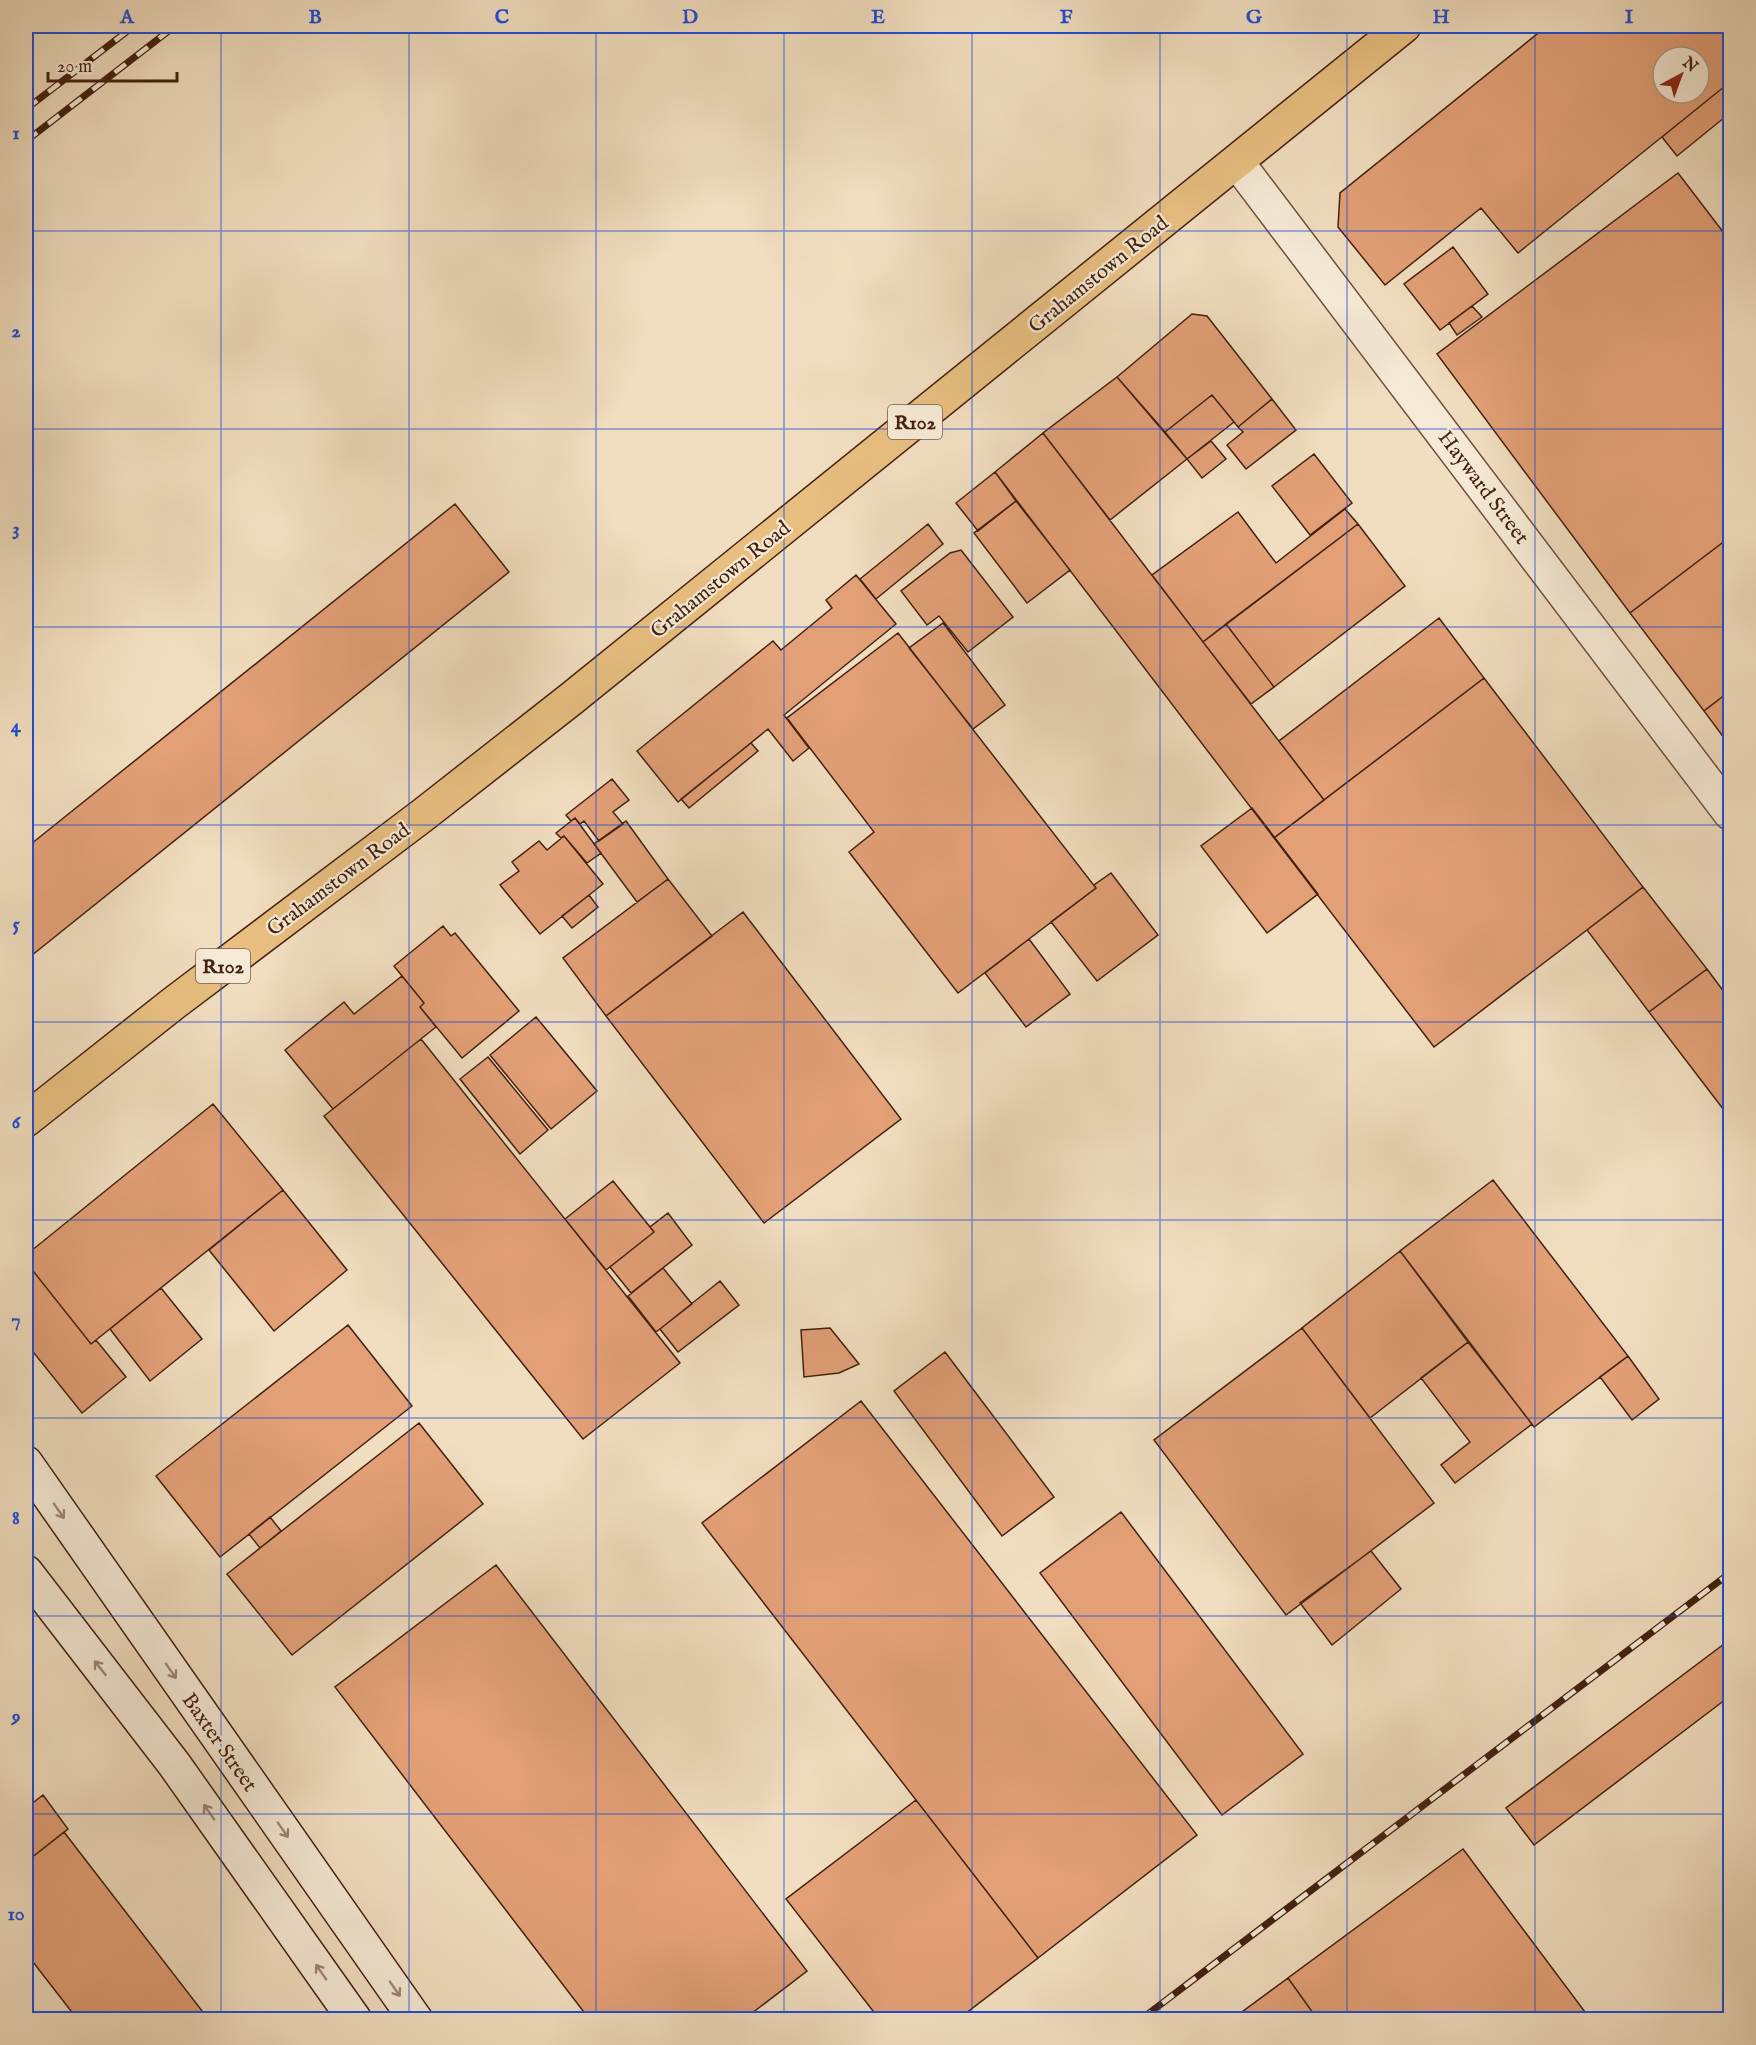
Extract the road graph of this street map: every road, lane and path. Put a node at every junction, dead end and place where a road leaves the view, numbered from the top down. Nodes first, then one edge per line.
1 (1404, 26) edge
2 (1237, 162) junction
3 (1731, 813) edge
4 (26, 1120) edge
5 (26, 1463) edge
6 (26, 1572) edge
7 (355, 2019) edge
8 (416, 2019) edge

1 - 2 main road, Grahamstown Road / R102
2 - 3 main road, Hayward Street
2 - 4 main road, Grahamstown Road / R102
5 -> 8 main road, Baxter Street
7 -> 6 main road

